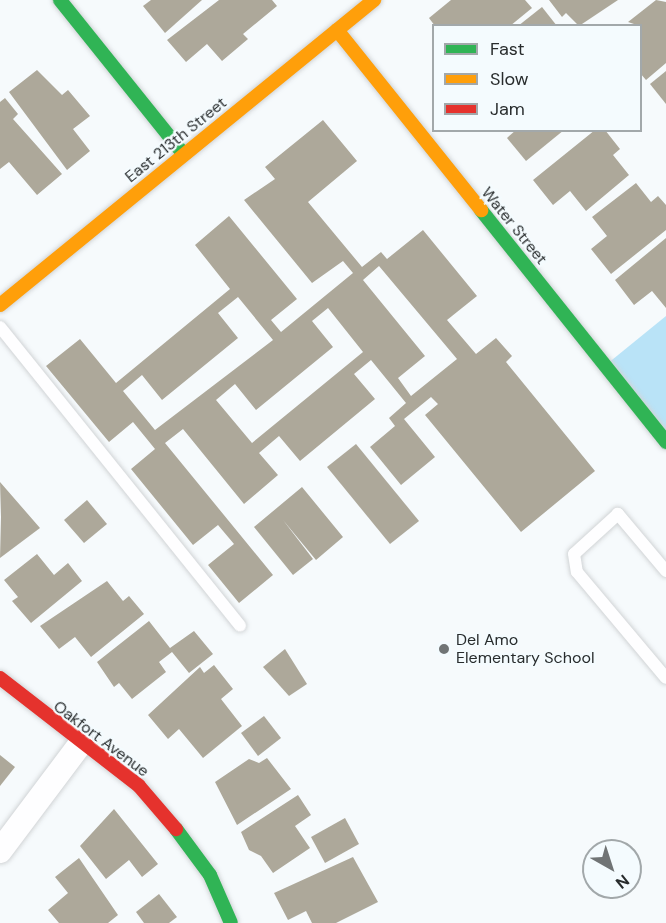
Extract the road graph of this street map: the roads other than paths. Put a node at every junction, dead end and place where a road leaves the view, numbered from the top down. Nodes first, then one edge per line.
1 (60, 0) edge
2 (374, 0) edge
3 (337, 30) junction
4 (184, 155) junction
5 (0, 305) edge
6 (0, 327) edge
7 (666, 442) edge
8 (666, 571) edge
9 (240, 627) dead end
10 (0, 678) edge
11 (666, 678) edge
12 (81, 743) junction
13 (0, 850) edge
14 (231, 923) edge

1 - 4 street
2 - 3 street, East 213th Street
3 - 4 street, East 213th Street
3 - 7 street, Water Street
4 - 5 street, East 213th Street
6 - 9 lane
8 - 11 lane
10 - 12 street, Oakfort Avenue
12 - 13 street
12 - 14 street, Oakfort Avenue

